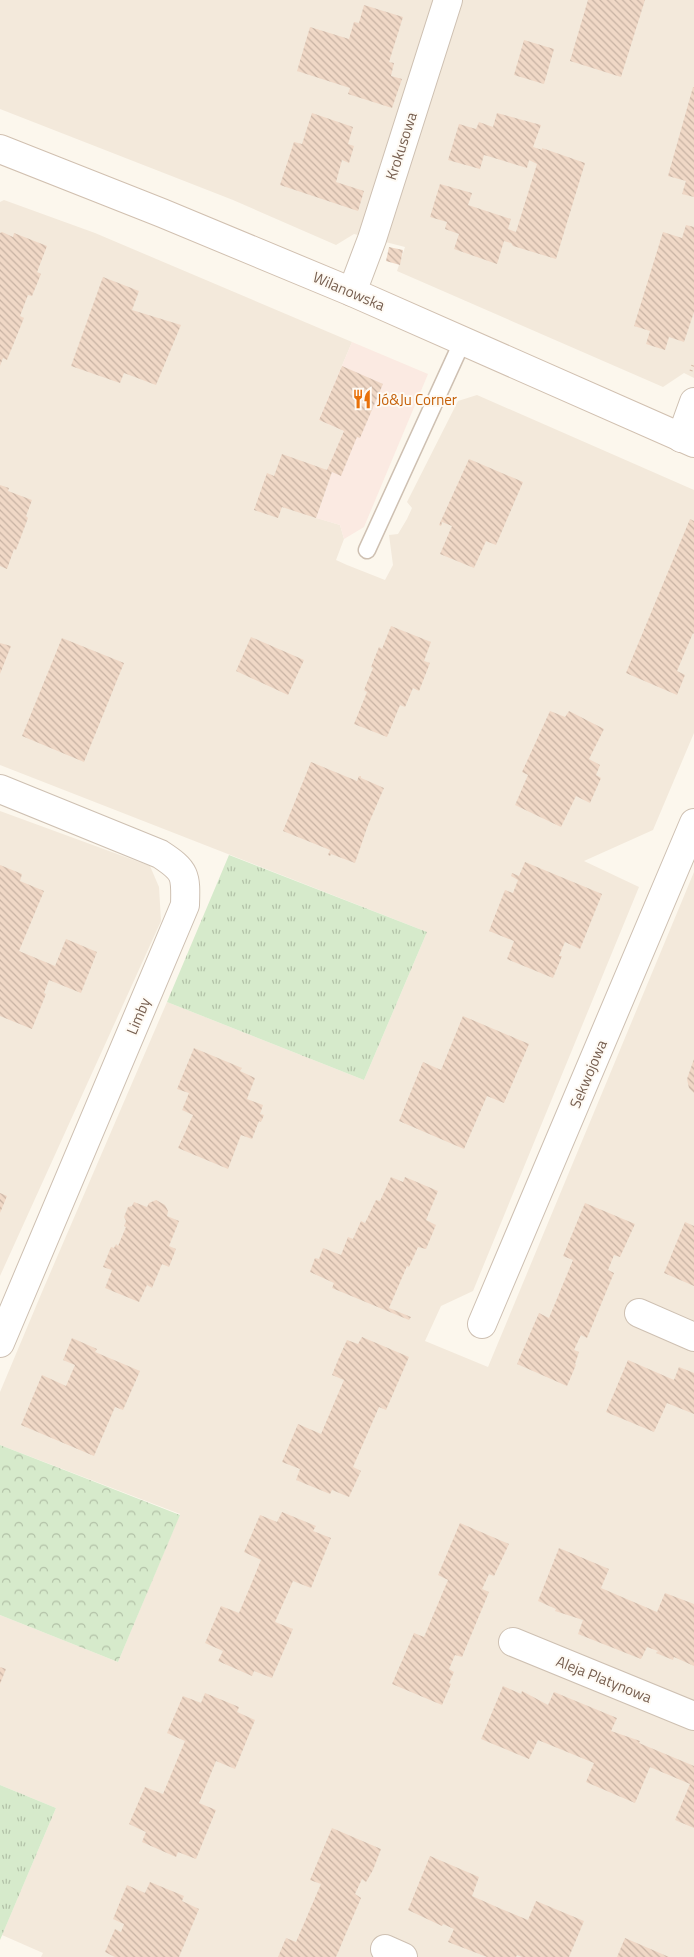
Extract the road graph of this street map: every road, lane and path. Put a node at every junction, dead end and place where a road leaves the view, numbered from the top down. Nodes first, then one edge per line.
1 (448, 0) edge
2 (0, 149) edge
3 (352, 292) junction
4 (463, 340) junction
5 (694, 402) edge
6 (687, 440) edge
7 (367, 550) dead end
8 (0, 789) edge
9 (694, 823) edge
10 (639, 1313) dead end
11 (482, 1324) dead end
12 (694, 1336) edge
13 (0, 1343) edge
14 (513, 1642) dead end
15 (694, 1716) edge

1 - 3 street, Krokusowa
2 - 3 street, Wilanowska
3 - 4 street, Wilanowska
4 - 6 street, Wilanowska
4 - 7 lane
5 - 6 street
8 - 13 street, Limby
9 - 11 street, Sekwojowa
10 - 12 street
14 - 15 street, Aleja Platynowa

